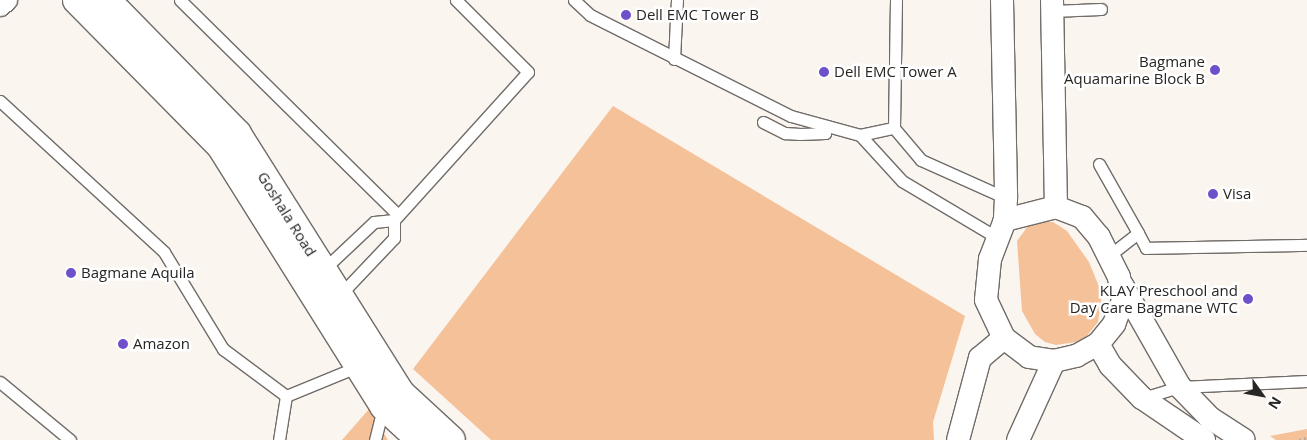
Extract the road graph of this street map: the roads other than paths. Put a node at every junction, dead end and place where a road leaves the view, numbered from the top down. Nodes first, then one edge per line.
1 (6, 0) edge
2 (77, 0) edge
3 (106, 0) edge
4 (180, 0) edge
5 (456, 0) edge
6 (574, 0) edge
7 (677, 0) edge
8 (896, 0) edge
9 (1002, 0) edge
10 (0, 5) edge
11 (1052, 6) edge
12 (1101, 9) dead end
13 (674, 59) junction
14 (2, 105) edge
15 (762, 122) dead end
16 (825, 126) junction
17 (894, 128) junction
18 (860, 135) junction
19 (1099, 164) dead end
20 (1056, 207) junction
21 (396, 218) junction
22 (1002, 218) junction
23 (1138, 233) junction
24 (1307, 245) edge
25 (1110, 255) junction
26 (323, 270) junction
27 (1118, 277) junction
28 (339, 296) junction
29 (1004, 338) junction
30 (1098, 344) junction
31 (367, 361) junction
32 (1054, 361) junction
33 (1307, 381) edge
34 (2, 386) edge
35 (1180, 388) junction
36 (286, 396) junction
37 (1142, 398) junction
38 (392, 400) junction
39 (70, 440) edge
40 (279, 440) edge
41 (375, 440) edge
42 (421, 440) edge
43 (451, 440) edge
44 (958, 440) edge
45 (1018, 440) edge
46 (1204, 440) edge
47 (1244, 440) edge

1 - 10 street
2 - 31 street, Goshala Road
3 - 26 street, Goshala Road
4 - 21 lane
5 - 21 lane
6 - 13 lane
7 - 13 lane
8 - 17 lane
9 - 22 street
11 - 12 lane
11 - 20 street
13 - 16 lane
14 - 36 lane
15 - 16 lane
16 - 18 lane
17 - 18 lane
17 - 22 lane
18 - 22 lane
19 - 23 lane
20 - 22 street
20 - 25 street
21 - 26 lane
21 - 28 lane
22 - 29 street
23 - 24 lane
23 - 25 lane
25 - 27 street
26 - 28 street, Goshala Road
27 - 30 street
27 - 35 street
28 - 31 street, Goshala Road
29 - 32 street
29 - 44 street
30 - 32 street
30 - 37 street
31 - 36 lane
31 - 38 street, Goshala Road
32 - 45 street
33 - 35 lane
34 - 39 lane
35 - 37 lane
35 - 47 street
36 - 40 lane
37 - 46 street
38 - 41 lane
38 - 42 street, Goshala Road
38 - 43 street, Goshala Road

